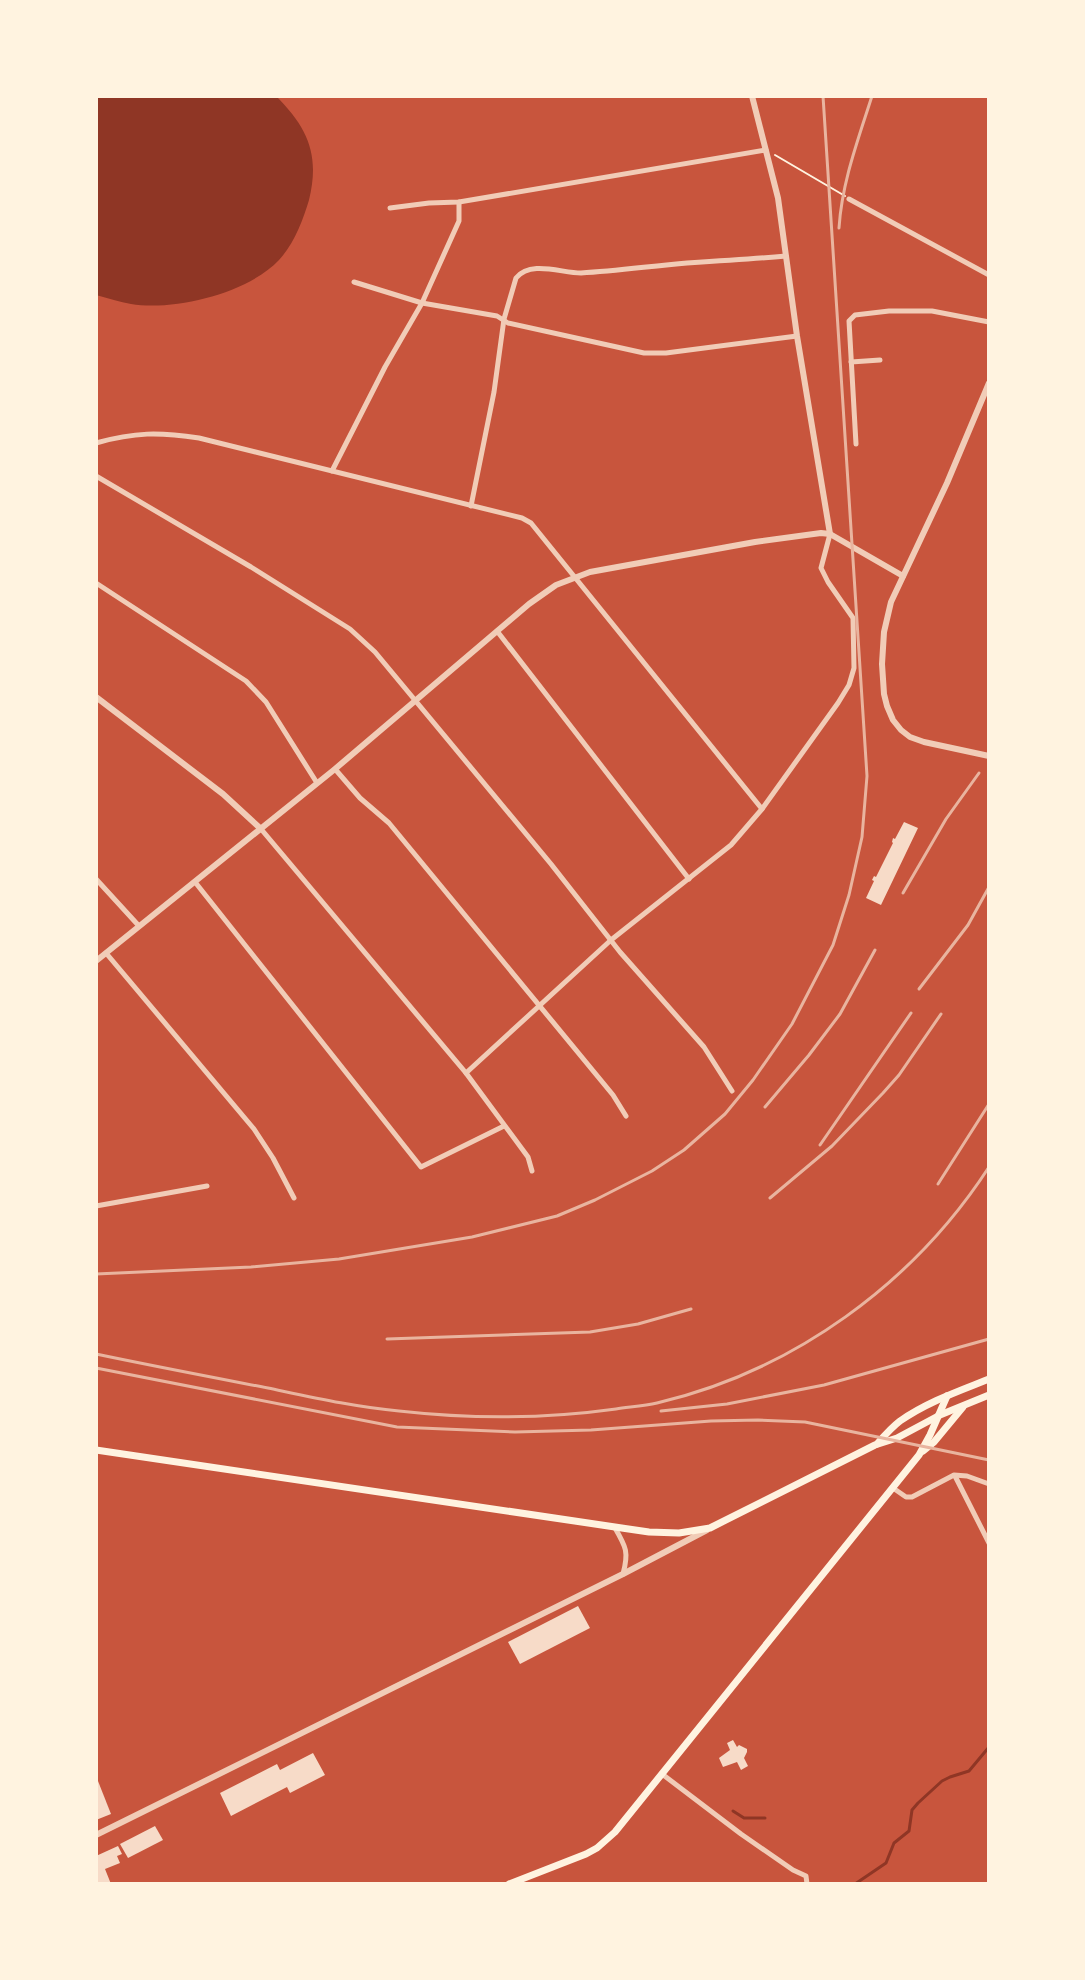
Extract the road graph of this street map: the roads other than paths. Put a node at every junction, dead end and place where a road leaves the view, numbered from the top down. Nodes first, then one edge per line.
1 (752, 96) edge
2 (767, 150) junction
3 (849, 199) road end
4 (459, 202) junction
5 (390, 208) dead end
6 (786, 256) junction
7 (989, 275) edge
8 (354, 282) dead end
9 (422, 303) junction
10 (504, 319) junction
11 (989, 322) edge
12 (797, 336) junction
13 (880, 360) dead end
14 (851, 362) junction
15 (989, 383) edge
16 (96, 443) edge
17 (856, 444) dead end
18 (332, 471) junction
19 (96, 476) edge
20 (471, 506) junction
21 (830, 534) junction
22 (903, 576) junction
23 (575, 577) junction
24 (96, 583) edge
25 (497, 631) junction
26 (96, 697) edge
27 (416, 700) junction
28 (989, 756) edge
29 (335, 769) junction
30 (317, 783) junction
31 (762, 809) junction
32 (261, 829) junction
33 (96, 879) edge
34 (689, 879) junction
35 (195, 882) junction
36 (139, 926) junction
37 (611, 940) junction
38 (106, 953) junction
39 (96, 961) edge
40 (539, 1006) junction
41 (466, 1073) junction
42 (732, 1091) dead end
43 (626, 1116) dead end
44 (504, 1126) junction
45 (532, 1171) dead end
46 (207, 1186) dead end
47 (294, 1198) dead end
48 (96, 1206) edge
49 (989, 1379) edge
50 (989, 1395) edge
51 (947, 1396) junction
52 (964, 1405) junction
53 (940, 1415) junction
54 (917, 1427) junction
55 (929, 1437) junction
56 (875, 1445) junction
57 (96, 1450) edge
58 (919, 1455) junction
59 (954, 1475) junction
60 (989, 1484) edge
61 (893, 1488) junction
62 (615, 1527) junction
63 (710, 1528) junction
64 (989, 1543) edge
65 (623, 1574) junction
66 (661, 1773) junction
67 (96, 1835) edge
68 (509, 1884) edge
69 (807, 1884) edge

1 - 2 street
2 - 4 street
2 - 6 street
3 - 7 street
4 - 5 street
4 - 9 street
6 - 10 street
6 - 12 street
8 - 9 street
9 - 10 street
9 - 18 street
10 - 12 street
10 - 20 street
11 - 14 street
12 - 21 street
13 - 14 street
14 - 17 street
15 - 22 street
16 - 18 street
18 - 20 street
19 - 27 street
20 - 23 street
21 - 22 street
21 - 23 street
21 - 31 street
22 - 28 street
23 - 25 street
23 - 31 street
24 - 30 street
25 - 27 street
25 - 34 street
26 - 32 street
27 - 29 street
27 - 37 street
29 - 30 street
29 - 40 street
30 - 32 street
31 - 34 street
32 - 35 street
32 - 41 street
33 - 36 street
34 - 37 street
35 - 36 street
35 - 44 street
36 - 38 street
37 - 40 street
37 - 42 street
38 - 39 street
38 - 47 street
40 - 41 street
40 - 43 street
41 - 44 street
44 - 45 street
46 - 48 street
49 - 51 main road
50 - 52 main road
51 - 53 main road
51 - 56 main road
52 - 53 main road
52 - 58 main road
53 - 54 main road
53 - 55 main road
54 - 55 main road
54 - 56 main road
55 - 58 main road
56 - 63 main road
57 - 62 main road
58 - 61 main road
59 - 60 street
59 - 61 street
59 - 64 street
61 - 66 main road
62 - 63 main road
62 - 65 street
63 - 65 street
65 - 67 street
66 - 68 main road
66 - 69 street

